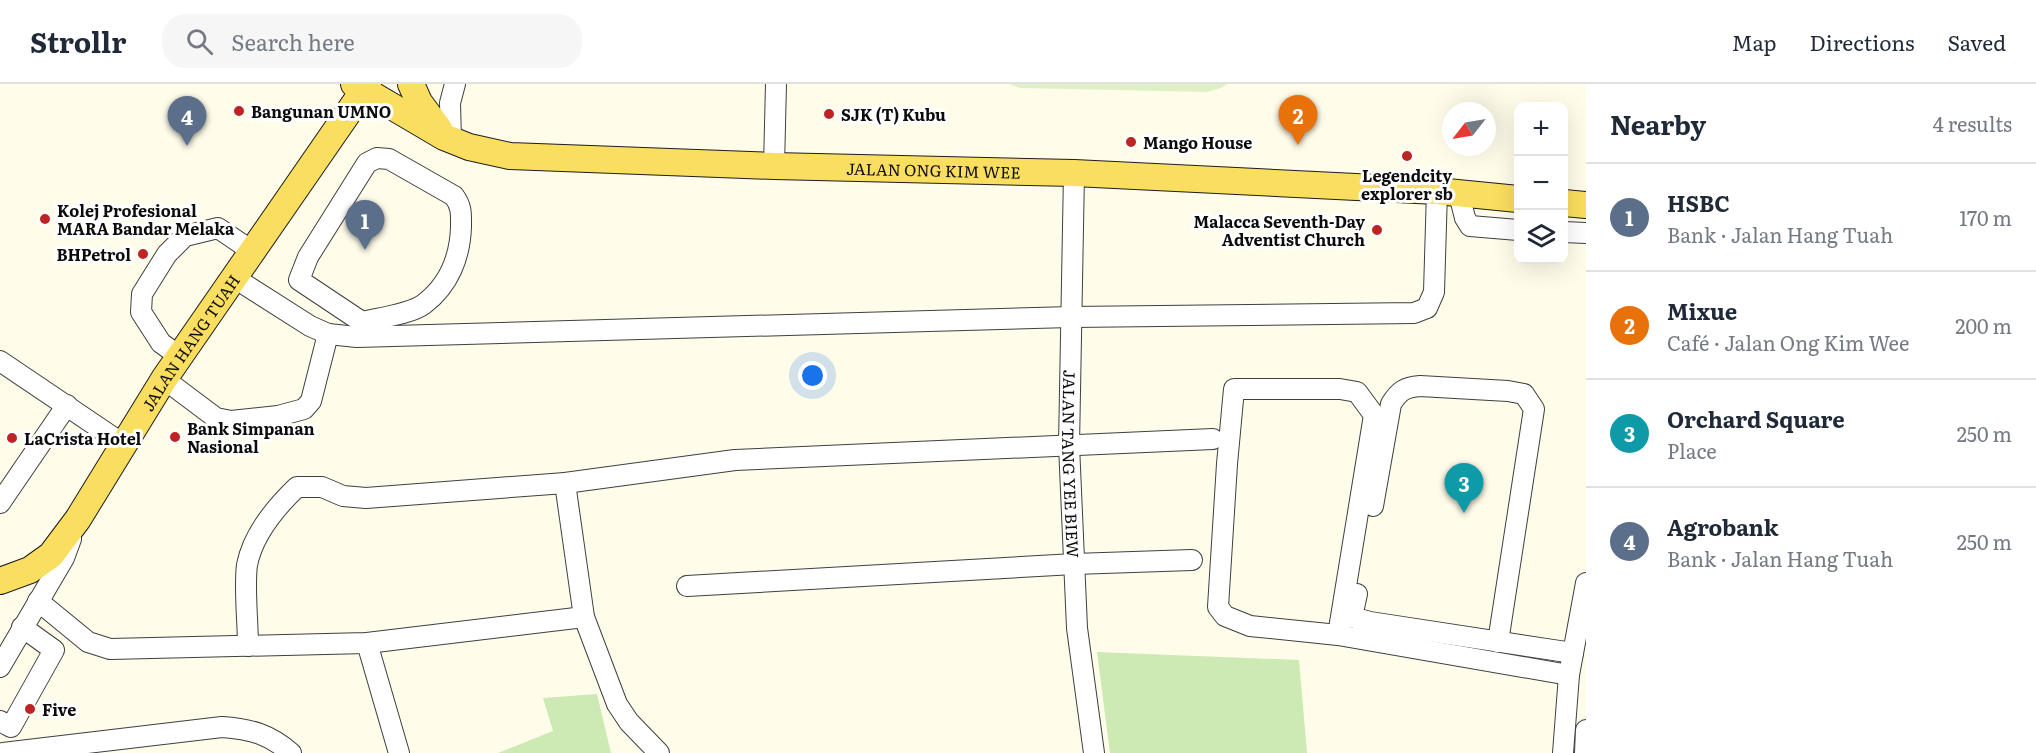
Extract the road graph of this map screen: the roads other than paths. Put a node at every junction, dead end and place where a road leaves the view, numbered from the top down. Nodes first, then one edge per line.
1 (411, 84) edge
2 (454, 84) edge
3 (776, 84) edge
4 (362, 86) edge
5 (447, 138) junction
6 (774, 166) junction
7 (1074, 173) junction
8 (1448, 192) junction
9 (1514, 199) edge
10 (1568, 203) edge
11 (1586, 205) edge
12 (1514, 230) edge
13 (1568, 232) edge
14 (1586, 233) edge
15 (252, 251) junction
16 (233, 277) junction
17 (1071, 317) junction
18 (360, 329) junction
19 (328, 334) junction
20 (179, 356) junction
21 (0, 362) edge
22 (164, 379) junction
23 (67, 405) junction
24 (1213, 439) dead end
25 (123, 444) junction
26 (1069, 445) junction
27 (565, 483) junction
28 (0, 503) edge
29 (78, 519) junction
30 (1192, 560) dead end
31 (1074, 564) junction
32 (0, 581) edge
33 (1586, 583) edge
34 (687, 586) dead end
35 (38, 601) junction
36 (584, 617) junction
37 (22, 627) junction
38 (1338, 635) junction
39 (1498, 642) junction
40 (367, 643) junction
41 (248, 646) junction
42 (1573, 653) junction
43 (0, 667) edge
44 (1569, 675) junction
45 (0, 721) edge
46 (1586, 730) edge
47 (3, 753) edge
48 (291, 753) edge
49 (399, 753) edge
50 (659, 753) edge
51 (1094, 753) edge
52 (1563, 753) edge
53 (1585, 753) edge

1 - 5 main road
2 - 5 street
3 - 6 street
4 - 5 main road, JALAN ONG KIM WEE
4 - 15 main road, JALAN HANG TUAH
5 - 6 main road, JALAN ONG KIM WEE
6 - 7 main road, JALAN ONG KIM WEE
7 - 8 main road, JALAN ONG KIM WEE
7 - 17 street, JALAN TANG YEE BIEW
8 - 9 main road, JALAN ONG KIM WEE
8 - 12 street
8 - 17 street
10 - 11 main road
13 - 14 street
15 - 16 main road, JALAN HANG TUAH
15 - 20 street
16 - 19 street
16 - 20 main road, JALAN HANG TUAH
17 - 18 street
17 - 26 street, JALAN TANG YEE BIEW
18 - 18 street
18 - 19 street
19 - 22 street
20 - 22 main road, JALAN HANG TUAH
21 - 23 street
22 - 25 main road, JALAN HANG TUAH
23 - 25 street
23 - 28 street
24 - 26 street
25 - 29 main road, JALAN HANG TUAH
26 - 27 street
26 - 31 street, JALAN TANG YEE BIEW
27 - 36 street
27 - 41 street
29 - 32 main road, JALAN HANG TUAH
29 - 35 street
30 - 31 street
31 - 34 street
31 - 51 street, JALAN TANG YEE BIEW
33 - 42 street
35 - 37 street
35 - 41 street
36 - 40 street
36 - 50 street
37 - 43 street
37 - 45 street
38 - 38 street
38 - 44 street
39 - 39 street
39 - 42 street
40 - 41 street
40 - 49 street
42 - 44 street
44 - 52 street
46 - 53 street
47 - 48 street

